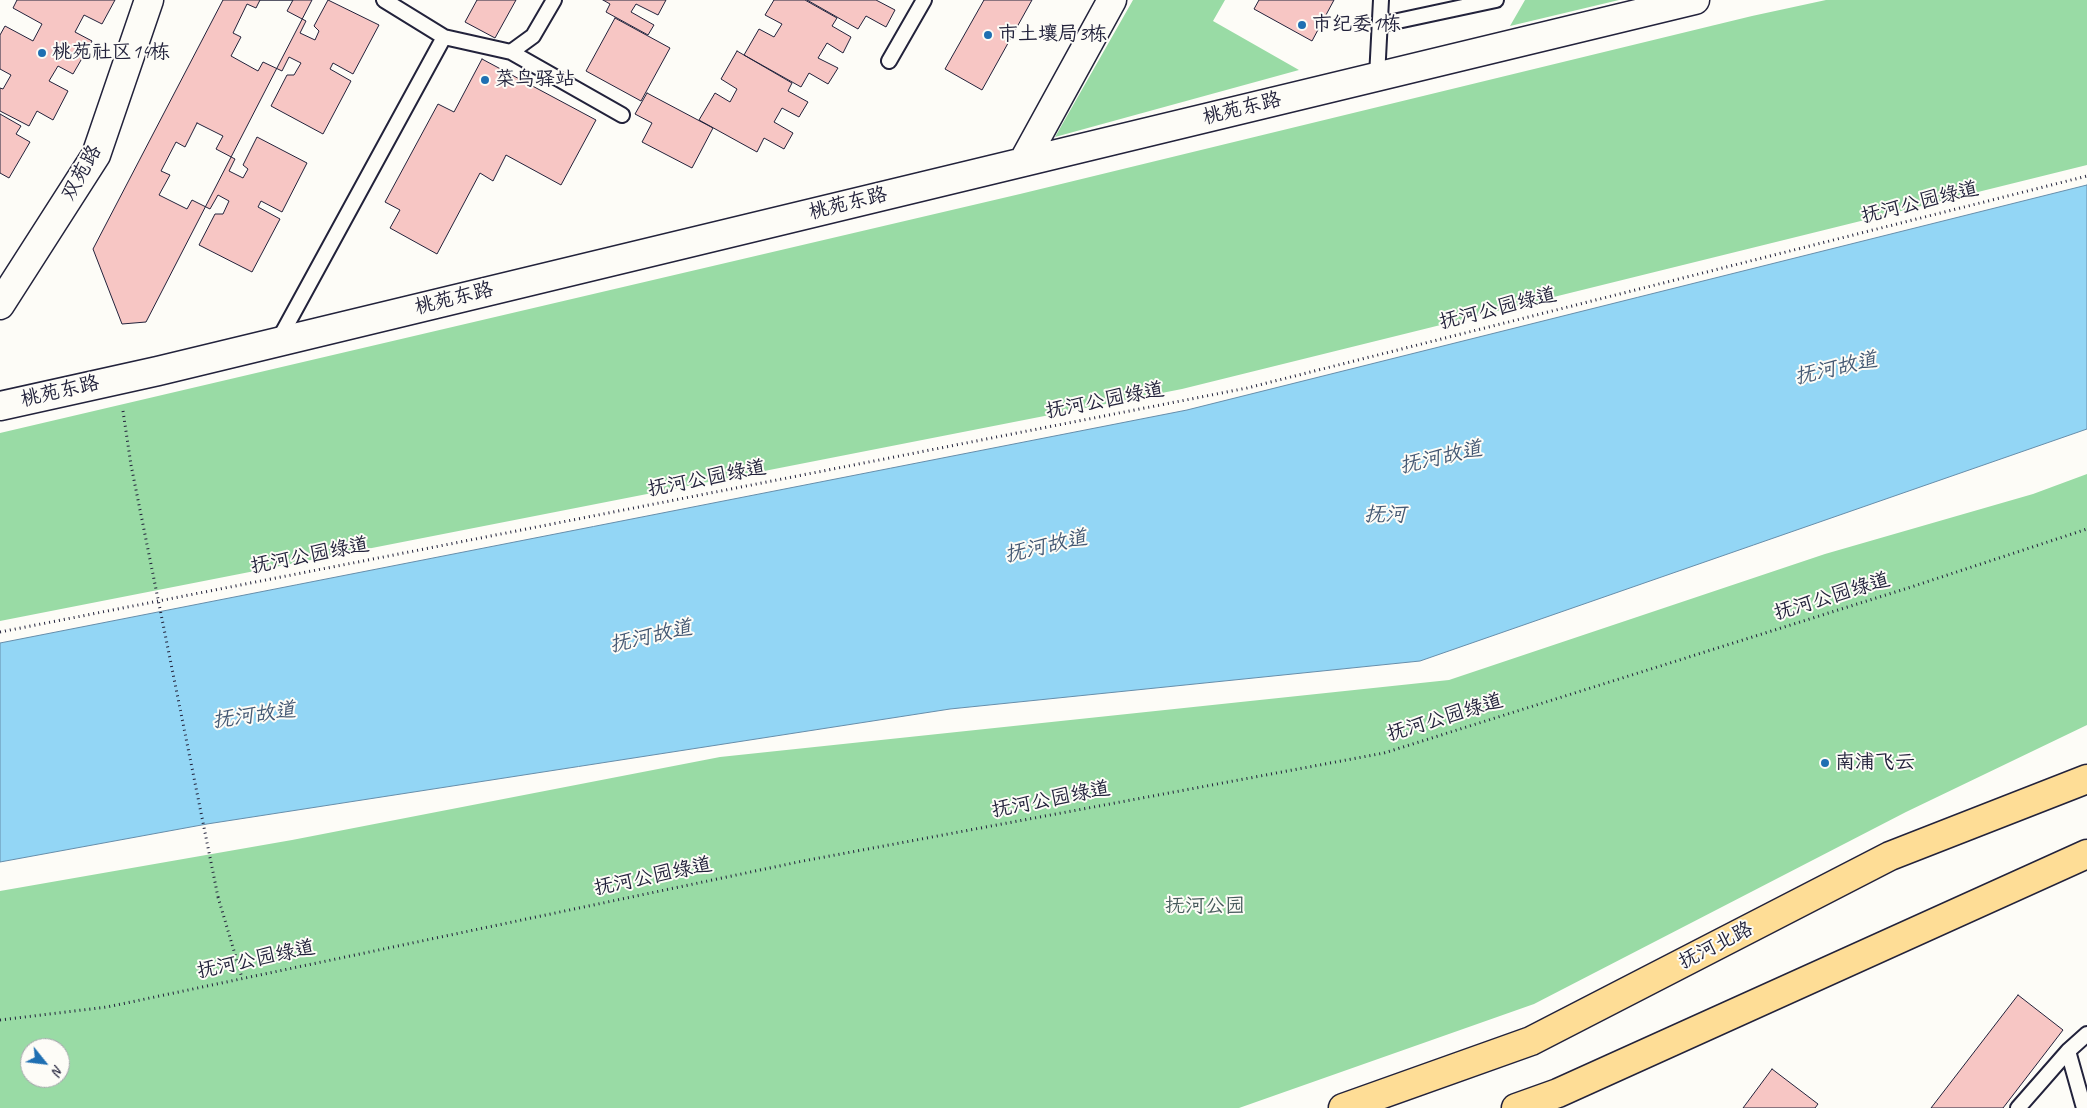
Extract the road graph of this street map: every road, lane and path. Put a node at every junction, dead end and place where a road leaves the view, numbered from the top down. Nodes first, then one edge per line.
1 (149, 0) edge
2 (384, 0) edge
3 (554, 0) edge
4 (924, 0) edge
5 (1112, 0) edge
6 (1381, 0) edge
7 (1496, 0) edge
8 (1695, 0) edge
9 (1379, 25) junction
10 (444, 37) junction
11 (511, 52) junction
12 (889, 61) dead end
13 (1377, 77) junction
14 (622, 115) dead end
15 (1023, 162) junction
16 (2087, 176) edge
17 (0, 305) edge
18 (278, 342) junction
19 (118, 379) junction
20 (0, 406) edge
21 (2087, 530) edge
22 (0, 632) edge
23 (2087, 779) edge
24 (2087, 854) edge
25 (242, 978) junction
26 (0, 1020) edge
27 (2087, 1034) edge
28 (2068, 1051) junction
29 (1343, 1108) edge
30 (1516, 1108) edge
31 (2018, 1108) edge
32 (2084, 1108) edge

1 - 17 street, 双苑路
2 - 10 lane
3 - 11 lane
4 - 12 lane
5 - 15 street
6 - 9 lane
7 - 9 lane
8 - 13 street, 桃苑东路
9 - 13 lane
10 - 11 lane
10 - 18 lane
11 - 14 lane
13 - 15 street, 桃苑东路
15 - 18 street, 桃苑东路
16 - 22 path, 抚河公园绿道
18 - 19 street, 桃苑东路
19 - 20 street, 桃苑东路
19 - 25 path, bridge
21 - 25 path, 抚河公园绿道
23 - 29 main road, 抚河北路
24 - 30 main road
25 - 26 path, 抚河公园绿道
27 - 28 lane
28 - 31 lane
28 - 32 lane

